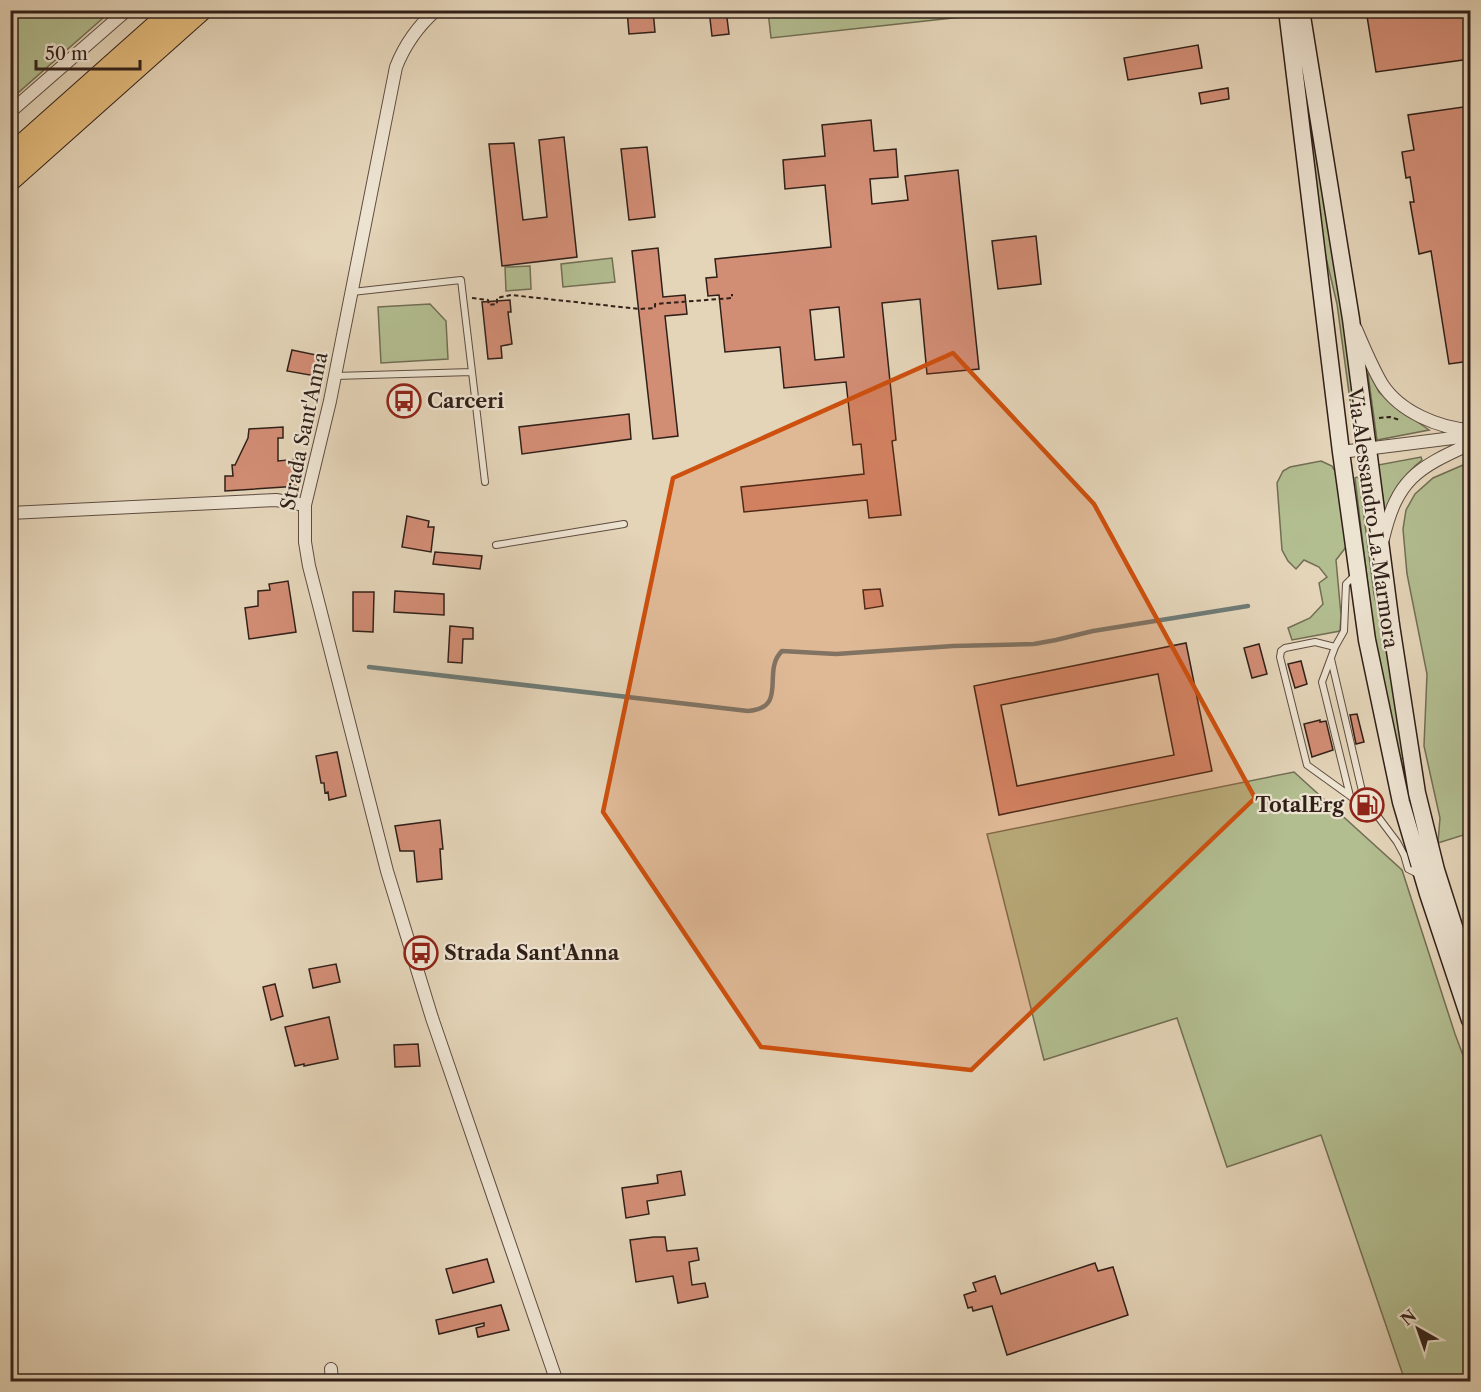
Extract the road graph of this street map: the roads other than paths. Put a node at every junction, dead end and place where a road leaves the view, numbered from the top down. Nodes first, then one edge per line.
1 (127, 10) edge
2 (173, 10) edge
3 (202, 10) edge
4 (436, 10) edge
5 (1287, 10) edge
6 (1301, 10) edge
7 (10, 112) edge
8 (10, 155) edge
9 (10, 181) edge
10 (352, 292) junction
11 (1351, 319) junction
12 (472, 372) junction
13 (336, 376) junction
14 (1470, 430) edge
15 (1470, 435) edge
16 (1470, 444) edge
17 (1367, 448) junction
18 (1341, 452) junction
19 (484, 482) dead end
20 (305, 505) junction
21 (10, 513) edge
22 (624, 524) dead end
23 (496, 545) dead end
24 (1381, 546) junction
25 (1357, 574) junction
26 (1335, 647) junction
27 (1330, 659) junction
28 (1350, 796) junction
29 (1366, 808) junction
30 (1423, 876) junction
31 (1470, 977) edge
32 (1470, 1020) edge
33 (557, 1382) edge

1 - 7 street
2 - 8 highway
3 - 9 highway
4 - 10 street, Strada Sant'Anna
5 - 18 main road, Via Alessandro La Marmora
6 - 11 main road, Via Alessandro La Marmora
10 - 12 lane
10 - 13 street, Strada Sant'Anna
11 - 14 street
11 - 17 main road, Via Alessandro La Marmora
12 - 13 lane
12 - 19 lane
13 - 20 street, Strada Sant'Anna
15 - 17 street
16 - 24 street
17 - 18 street
17 - 24 main road, Via Alessandro La Marmora
18 - 25 main road, Via Alessandro La Marmora
20 - 21 street
20 - 33 street, Strada Sant'Anna
22 - 23 lane
24 - 31 main road, Via Alessandro La Marmora
25 - 26 lane
25 - 30 main road, Via Alessandro La Marmora
26 - 27 lane
26 - 28 lane
27 - 28 lane
27 - 29 lane
28 - 29 lane
29 - 30 lane
30 - 32 main road, Via Alessandro La Marmora

